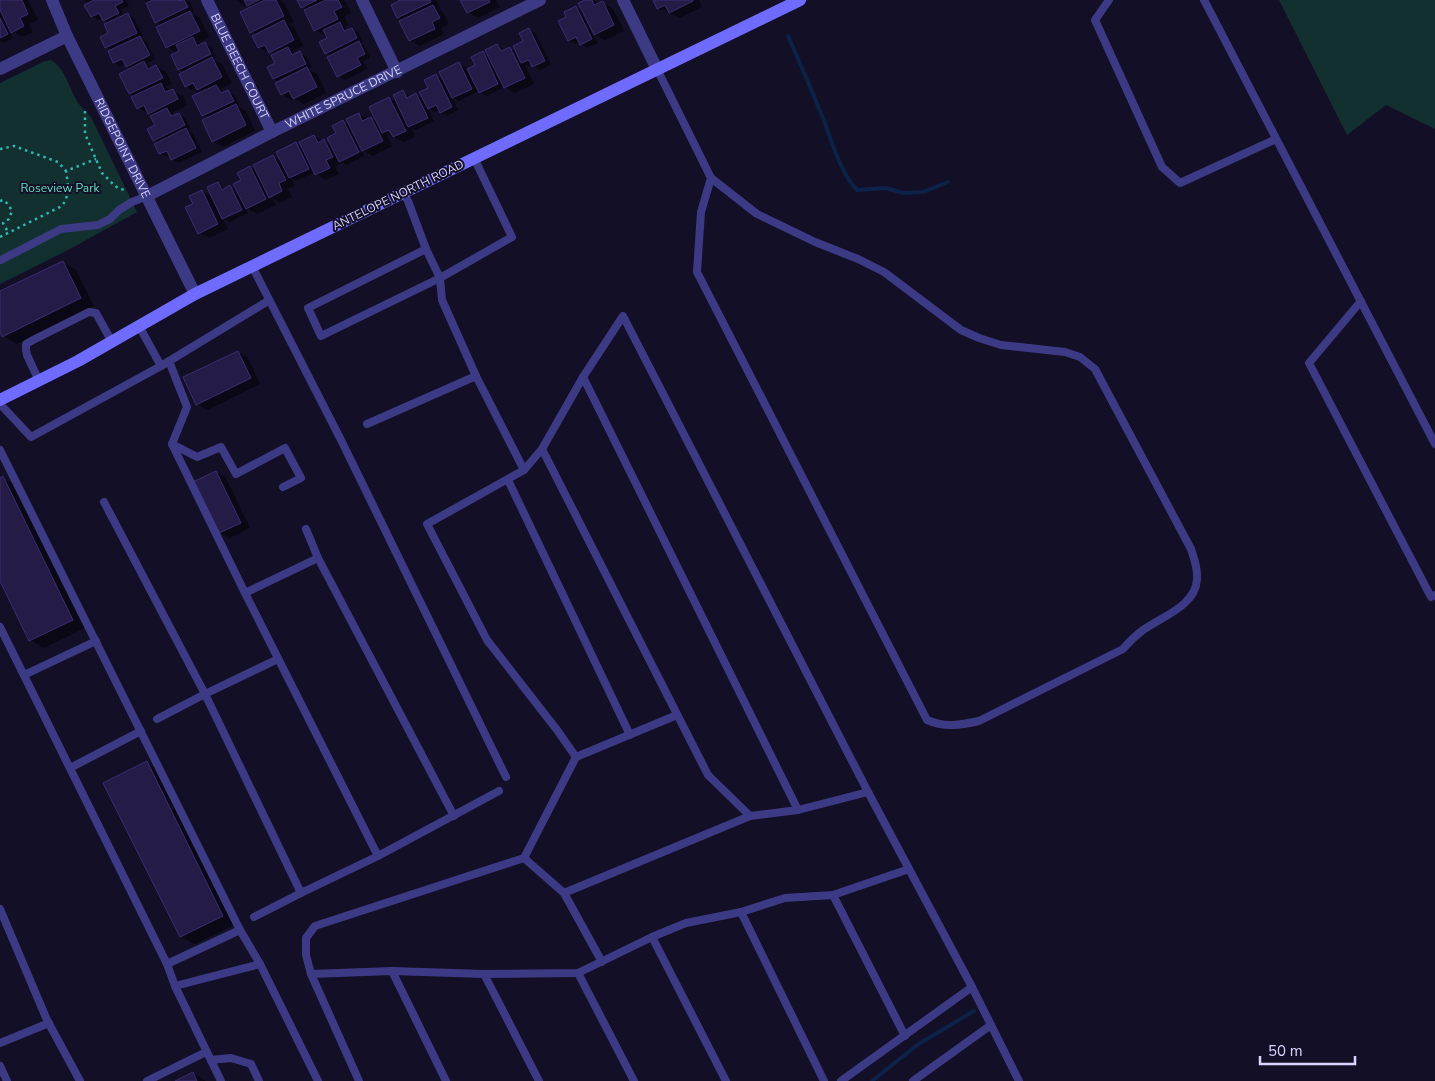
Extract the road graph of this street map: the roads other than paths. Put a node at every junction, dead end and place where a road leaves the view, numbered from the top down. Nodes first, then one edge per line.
1 (52, 0) edge
2 (207, 0) edge
3 (362, 0) edge
4 (540, 0) edge
5 (623, 0) edge
6 (800, 0) edge
7 (1109, 0) edge
8 (1204, 0) edge
9 (523, 4) edge
10 (67, 36) junction
11 (0, 69) edge
12 (656, 69) junction
13 (397, 72) junction
14 (272, 132) junction
15 (1276, 139) junction
16 (474, 158) junction
17 (711, 178) junction
18 (403, 193) junction
19 (147, 196) junction
20 (426, 249) junction
21 (1, 260) edge
22 (252, 266) junction
23 (440, 278) junction
24 (195, 294) junction
25 (268, 301) junction
26 (1361, 301) junction
27 (139, 326) junction
28 (112, 342) junction
29 (169, 361) junction
30 (161, 366) junction
31 (476, 376) junction
32 (583, 377) junction
33 (38, 381) junction
34 (0, 400) edge
35 (0, 404) edge
36 (367, 424) dead end
37 (172, 444) junction
38 (1435, 444) edge
39 (542, 449) junction
40 (0, 453) edge
41 (524, 470) junction
42 (508, 480) junction
43 (283, 487) dead end
44 (104, 502) dead end
45 (306, 529) dead end
46 (318, 558) junction
47 (245, 593) junction
48 (1435, 595) edge
49 (0, 627) edge
50 (96, 641) junction
51 (278, 659) junction
52 (24, 675) junction
53 (205, 694) junction
54 (678, 715) junction
55 (157, 719) dead end
56 (141, 731) junction
57 (630, 735) junction
58 (576, 758) junction
59 (70, 768) junction
60 (506, 777) dead end
61 (499, 791) dead end
62 (868, 792) junction
63 (798, 810) junction
64 (454, 816) junction
65 (750, 816) junction
66 (378, 856) junction
67 (524, 858) junction
68 (910, 869) junction
69 (301, 893) junction
70 (564, 893) junction
71 (833, 895) junction
72 (0, 909) edge
73 (741, 912) junction
74 (254, 917) dead end
75 (240, 930) junction
76 (652, 937) junction
77 (602, 962) junction
78 (167, 964) junction
79 (260, 964) junction
80 (392, 970) junction
81 (578, 973) junction
82 (311, 974) junction
83 (484, 974) junction
84 (175, 986) junction
85 (972, 987) junction
86 (49, 1023) junction
87 (991, 1024) junction
88 (905, 1036) junction
89 (0, 1044) edge
90 (206, 1052) junction
91 (210, 1060) junction
92 (0, 1066) edge
93 (923, 1078) edge
94 (7, 1081) edge
95 (80, 1081) edge
96 (147, 1081) edge
97 (221, 1081) edge
98 (259, 1081) edge
99 (318, 1081) edge
100 (359, 1081) edge
101 (446, 1081) edge
102 (539, 1081) edge
103 (634, 1081) edge
104 (726, 1081) edge
105 (824, 1081) edge
106 (841, 1081) edge
107 (914, 1081) edge
108 (1019, 1081) edge

1 - 10 street, RIDGEPOINT DRIVE
2 - 14 street, BLUE BEECH COURT
3 - 13 street
4 - 9 street, WHITE SPRUCE DRIVE
5 - 12 street
6 - 12 main road, ANTELOPE NORTH ROAD
7 - 15 lane
8 - 15 lane
9 - 13 street, WHITE SPRUCE DRIVE
10 - 11 street
10 - 19 street, RIDGEPOINT DRIVE
12 - 16 main road, ANTELOPE NORTH ROAD
12 - 17 lane
13 - 14 street, WHITE SPRUCE DRIVE
14 - 19 street, WHITE SPRUCE DRIVE
15 - 26 lane
16 - 18 main road, ANTELOPE NORTH ROAD
16 - 23 lane
17 - 17 lane
18 - 20 lane
18 - 22 main road, ANTELOPE NORTH ROAD
19 - 21 lane
19 - 24 street, RIDGEPOINT DRIVE
20 - 23 lane
20 - 23 lane
22 - 24 main road, ANTELOPE NORTH ROAD
22 - 25 lane
23 - 31 lane
24 - 27 main road, ANTELOPE NORTH ROAD
25 - 29 lane
25 - 60 lane
26 - 38 lane
26 - 48 lane
27 - 28 main road, ANTELOPE NORTH ROAD
27 - 30 lane
28 - 33 main road, ANTELOPE NORTH ROAD
28 - 33 lane
29 - 30 lane
29 - 37 lane
30 - 35 lane
31 - 36 lane
31 - 41 lane
32 - 39 lane
32 - 62 lane
32 - 63 lane
33 - 34 main road, ANTELOPE NORTH ROAD
37 - 43 lane
37 - 47 lane
39 - 41 lane
39 - 54 lane
40 - 50 lane
41 - 42 lane
42 - 57 lane
42 - 58 lane
44 - 53 lane
45 - 46 lane
46 - 47 lane
46 - 64 lane
47 - 51 lane
49 - 52 lane
50 - 52 lane
50 - 56 lane
51 - 53 lane
51 - 66 lane
52 - 59 lane
53 - 55 lane
53 - 69 lane
54 - 57 lane
54 - 65 lane
56 - 59 lane
56 - 75 lane
57 - 58 lane
58 - 67 lane
59 - 78 lane
61 - 64 lane
62 - 63 lane
62 - 68 lane
63 - 65 lane
64 - 66 lane
65 - 70 lane
66 - 69 lane
67 - 70 lane
67 - 82 lane
68 - 71 lane
68 - 85 lane
69 - 74 lane
70 - 77 lane
71 - 73 lane
71 - 88 lane
72 - 86 lane
73 - 76 lane
73 - 105 lane
75 - 78 lane
75 - 79 lane
76 - 77 lane
76 - 104 lane
77 - 81 lane
78 - 84 lane
79 - 84 lane
79 - 99 lane
80 - 82 lane
80 - 83 lane
80 - 101 lane
81 - 83 lane
81 - 103 lane
82 - 100 lane
83 - 102 lane
84 - 90 lane
85 - 87 lane
85 - 88 lane
86 - 89 lane
86 - 95 lane
87 - 93 lane
87 - 108 lane
88 - 106 lane
90 - 91 lane
90 - 96 lane
91 - 97 lane
91 - 98 lane
92 - 94 lane
93 - 107 lane

